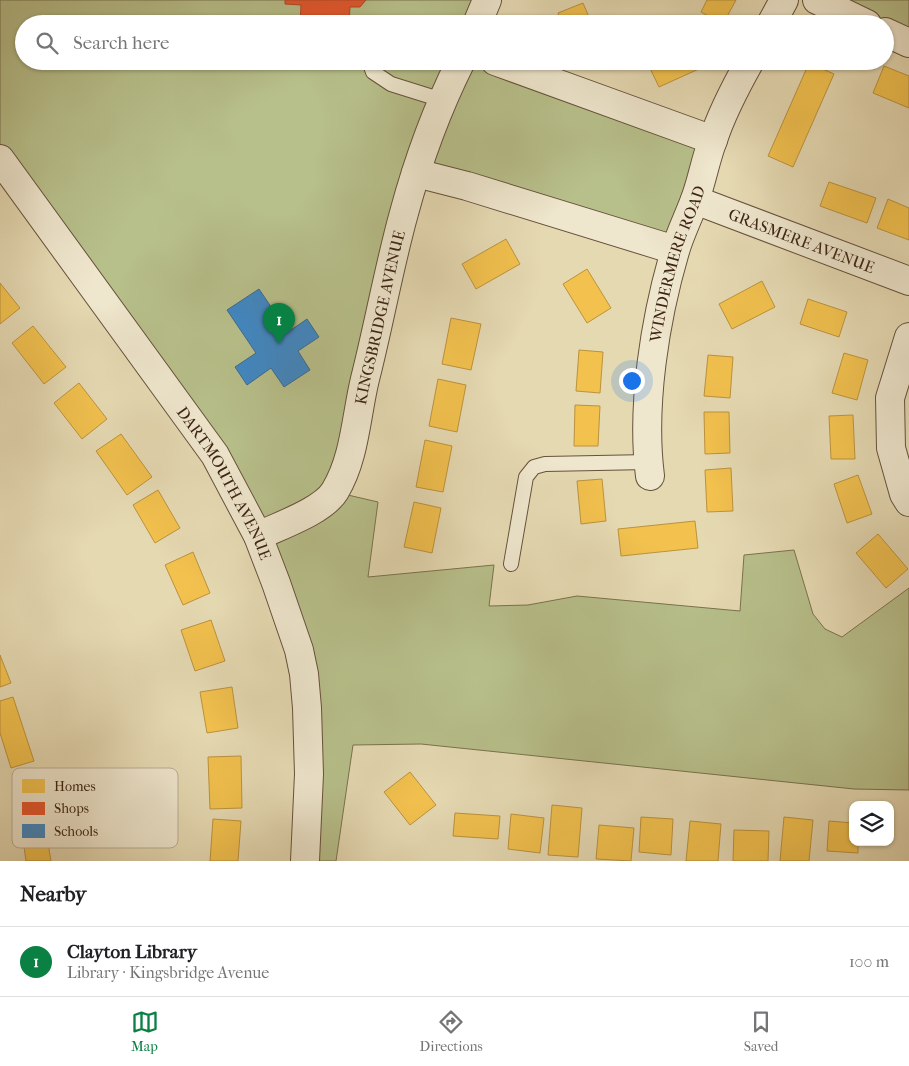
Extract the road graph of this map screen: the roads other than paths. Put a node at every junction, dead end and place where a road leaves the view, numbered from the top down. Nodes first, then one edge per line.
1 (487, 0) edge
2 (784, 0) edge
3 (817, 0) edge
4 (481, 15) edge
5 (776, 15) edge
6 (849, 15) edge
7 (894, 36) edge
8 (909, 43) edge
9 (372, 70) edge
10 (457, 70) edge
11 (520, 70) edge
12 (745, 70) edge
13 (442, 100) junction
14 (713, 140) junction
15 (0, 159) edge
16 (416, 173) junction
17 (695, 200) junction
18 (675, 250) junction
19 (909, 281) edge
20 (909, 337) edge
21 (649, 469) joint
22 (909, 502) edge
23 (258, 536) junction
24 (510, 564) dead end
25 (305, 861) edge

1 - 4 street
2 - 5 street
3 - 6 street
7 - 8 street
9 - 13 lane
10 - 13 street, KINGSBRIDGE AVENUE
11 - 14 street
12 - 14 street, WINDERMERE ROAD
13 - 16 street, KINGSBRIDGE AVENUE
14 - 17 street, WINDERMERE ROAD
15 - 23 street, DARTMOUTH AVENUE
16 - 18 street
16 - 23 street, KINGSBRIDGE AVENUE
17 - 18 street, WINDERMERE ROAD
17 - 19 street, GRASMERE AVENUE
18 - 21 street, WINDERMERE ROAD
20 - 22 street
21 - 24 lane
23 - 25 street, DARTMOUTH AVENUE

